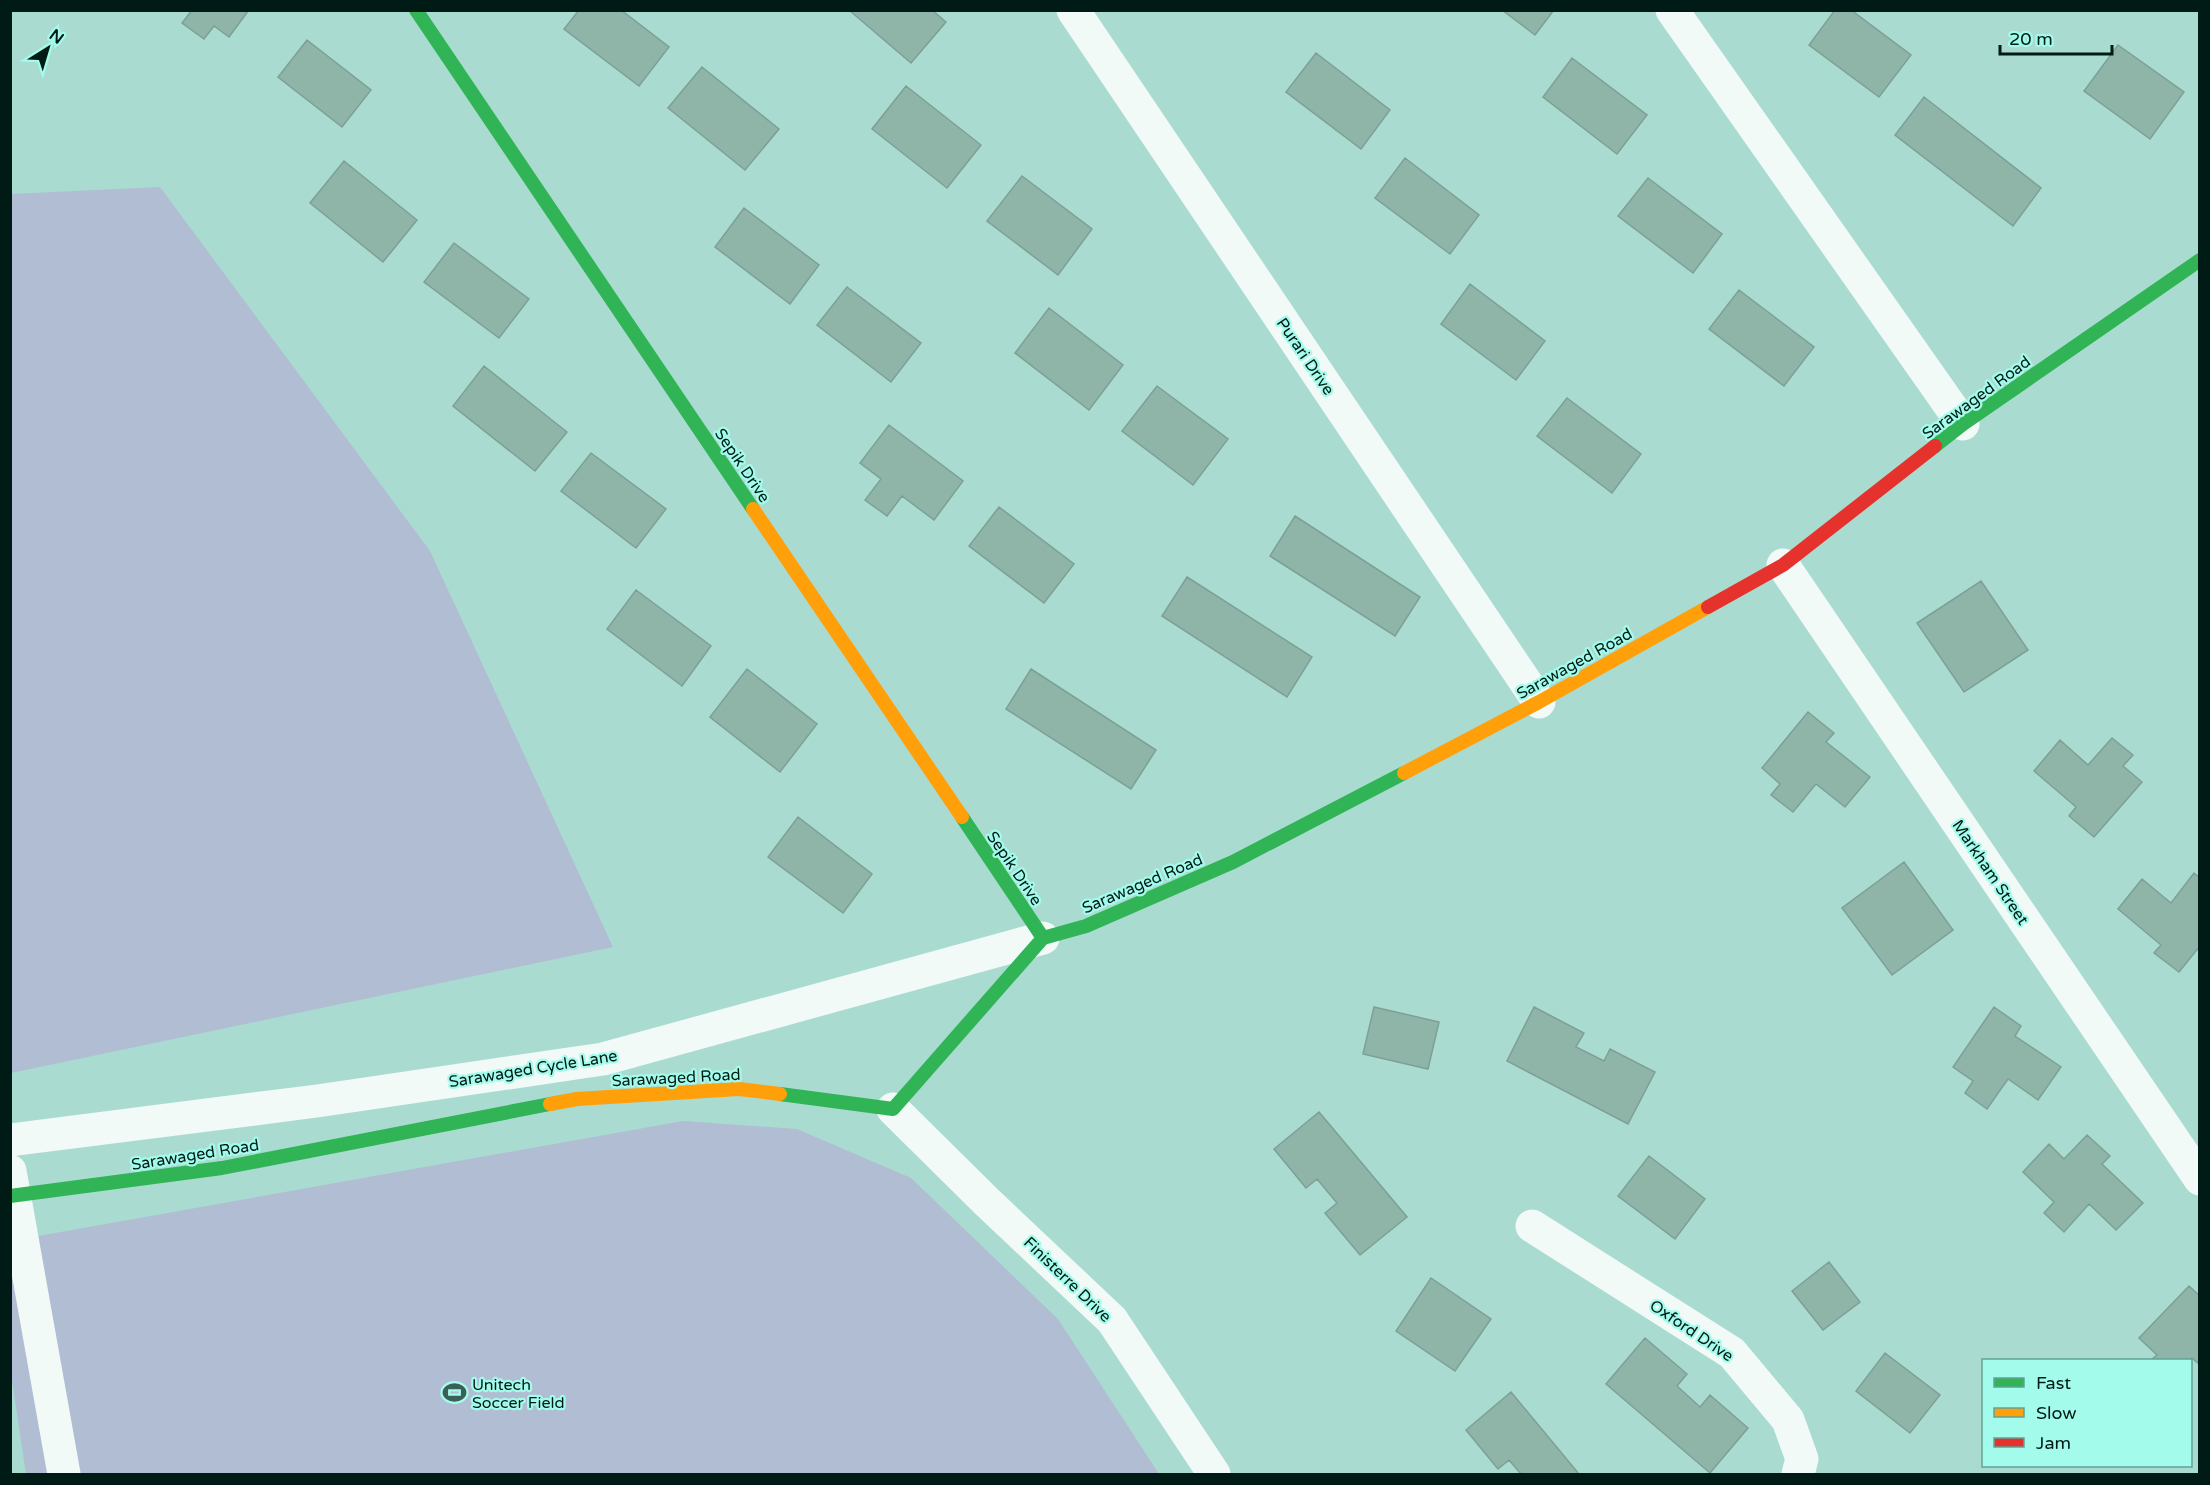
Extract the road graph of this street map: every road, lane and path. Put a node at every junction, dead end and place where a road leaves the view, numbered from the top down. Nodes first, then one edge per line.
1 (416, 10) edge
2 (1073, 10) edge
3 (1672, 10) edge
4 (2199, 260) edge
5 (1963, 424) junction
6 (1783, 565) junction
7 (1539, 702) junction
8 (1043, 938) junction
9 (893, 1109) junction
10 (10, 1140) edge
11 (10, 1171) edge
12 (2199, 1179) edge
13 (10, 1196) edge
14 (1532, 1226) dead end
15 (64, 1474) edge
16 (1214, 1474) edge
17 (1798, 1474) edge

1 - 8 street
2 - 7 street, Purari Drive
3 - 5 street
4 - 5 street, Sarawaged Road
5 - 6 street, Sarawaged Road
6 - 7 street, Sarawaged Road
6 - 12 street, Markham Street
7 - 8 street, Sarawaged Road
8 - 9 street
8 - 10 street, Sarawaged Cycle Lane
9 - 13 street, Sarawaged Road
9 - 16 street, Finisterre Drive
11 - 15 street
14 - 17 street, Oxford Drive

